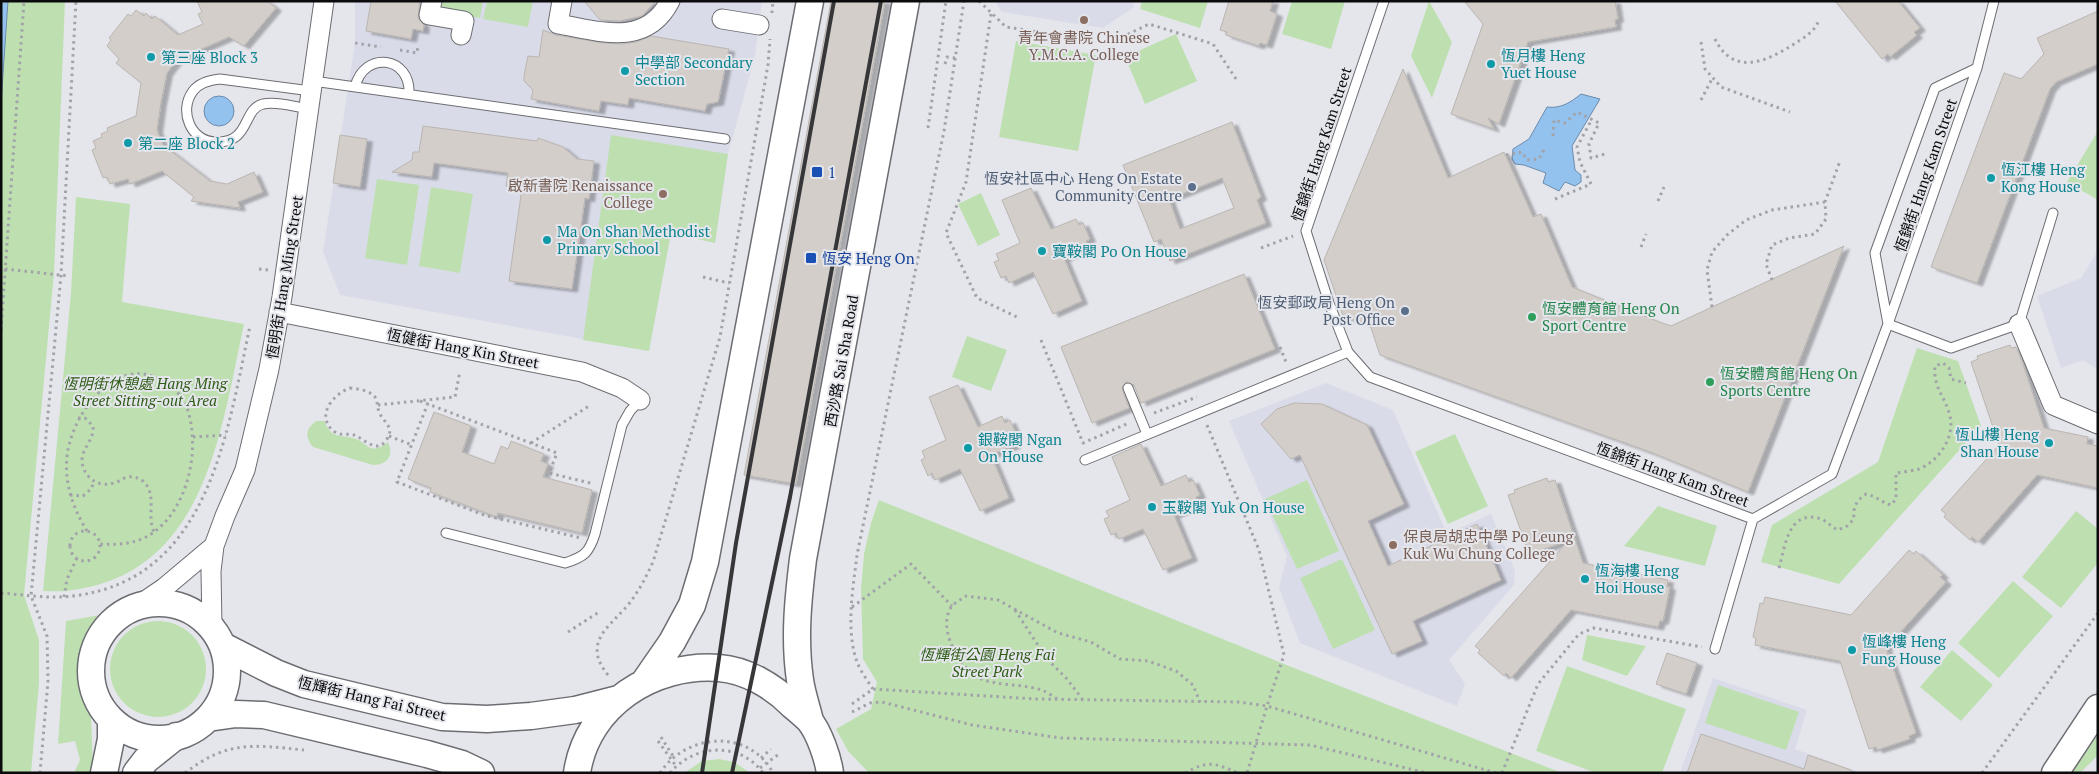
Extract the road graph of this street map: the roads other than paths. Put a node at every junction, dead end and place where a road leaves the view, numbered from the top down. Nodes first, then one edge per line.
1 (324, 1) edge
2 (432, 1) edge
3 (562, 1) edge
4 (670, 1) edge
5 (810, 1) edge
6 (906, 1) edge
7 (1384, 1) edge
8 (1994, 1) edge
9 (722, 19) dead end
10 (767, 27) road end
11 (461, 35) dead end
12 (1977, 68) junction
13 (355, 87) junction
14 (311, 94) junction
15 (409, 94) junction
16 (725, 139) dead end
17 (2053, 213) dead end
18 (279, 312) junction
19 (1888, 324) junction
20 (2019, 324) junction
21 (1348, 352) junction
22 (1128, 388) dead end
23 (640, 400) joint
24 (2098, 424) edge
25 (1147, 434) junction
26 (1085, 460) dead end
27 (1753, 519) junction
28 (446, 533) dead end
29 (214, 546) junction
30 (139, 605) junction
31 (218, 636) junction
32 (1715, 649) road end
33 (645, 681) junction
34 (618, 699) junction
35 (2098, 708) edge
36 (208, 718) junction
37 (111, 721) junction
38 (810, 721) junction
39 (176, 736) junction
40 (427, 754) junction
41 (832, 770) edge
42 (104, 773) edge
43 (136, 773) edge
44 (452, 773) edge
45 (482, 773) edge
46 (576, 773) edge
47 (2055, 773) edge

1 - 14 street, 恆明街 Hang Ming Street
2 - 11 street
3 - 4 street
5 - 33 main road
6 - 38 main road, 西沙路 Sai Sha Road
7 - 21 lane, 恆錦街 Hang Kam Street
8 - 12 lane, 恆錦街 Hang Kam Street
9 - 10 street
12 - 19 lane, 恆錦街 Hang Kam Street
12 - 19 lane
13 - 14 lane
13 - 15 lane
13 - 15 lane
14 - 14 lane
14 - 18 street, 恆明街 Hang Ming Street
15 - 16 lane
17 - 20 lane
18 - 23 street, 恆健街 Hang Kin Street
18 - 29 street, 恆明街 Hang Ming Street
19 - 20 lane
19 - 27 lane, 恆錦街 Hang Kam Street
20 - 24 street
21 - 25 lane
21 - 27 lane, 恆錦街 Hang Kam Street
22 - 25 lane
23 - 28 lane
25 - 26 lane
27 - 32 lane
29 - 30 street
29 - 31 street, 恆明街 Hang Ming Street
30 - 31 main road
30 - 37 main road
31 - 34 main road, 恆輝街 Hang Fai Street
31 - 36 main road
33 - 34 main road
33 - 38 main road
34 - 46 main road
35 - 47 main road
36 - 39 main road
36 - 40 main road
37 - 39 main road
37 - 42 main road
38 - 41 main road
39 - 43 main road
40 - 44 main road
40 - 45 main road

